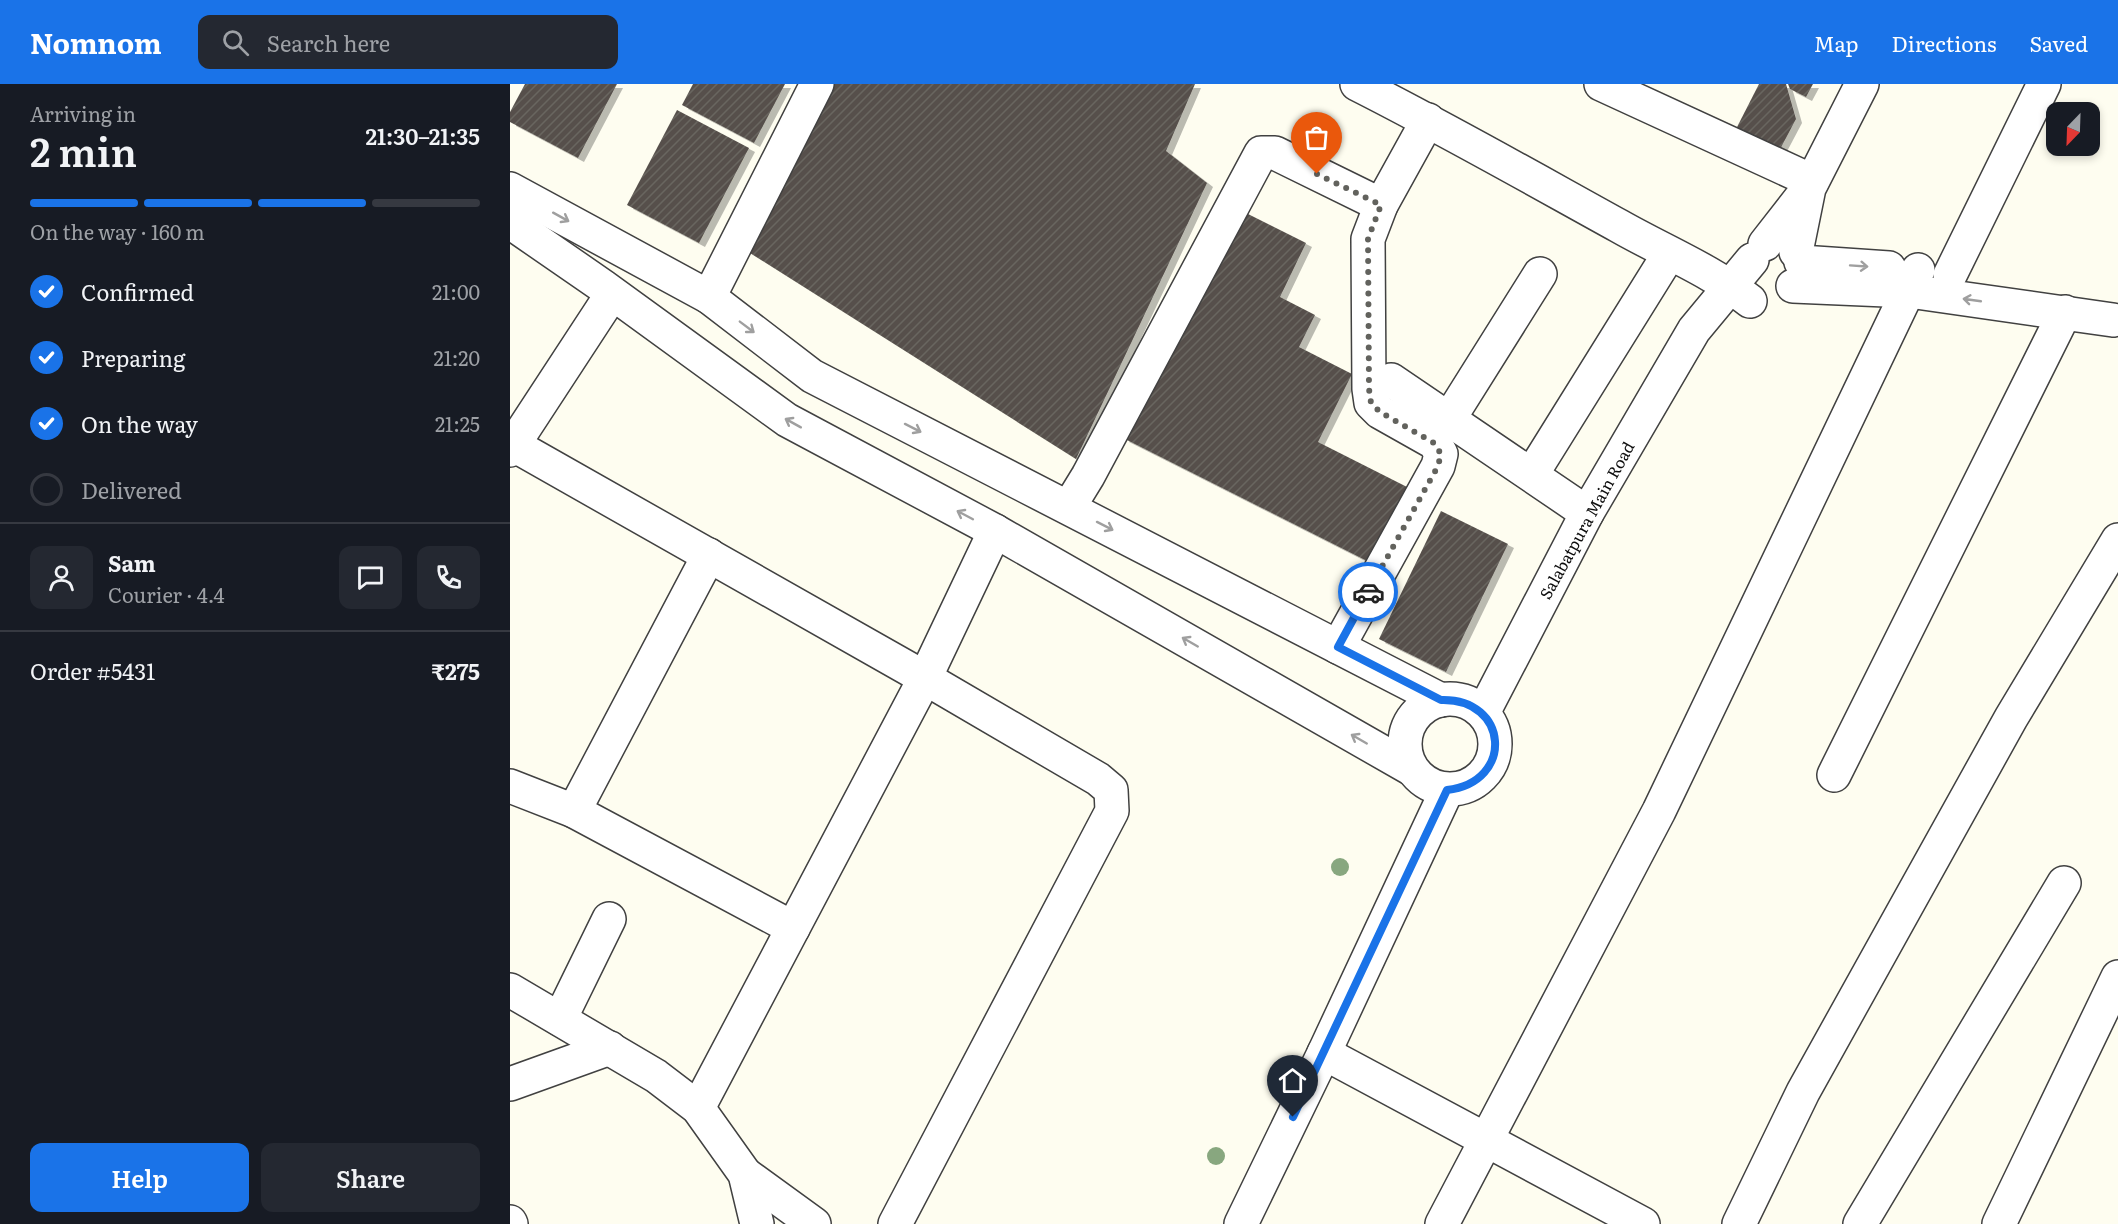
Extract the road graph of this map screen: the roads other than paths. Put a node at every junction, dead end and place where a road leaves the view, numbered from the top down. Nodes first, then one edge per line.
1 (817, 84) edge
2 (1357, 84) edge
3 (1601, 84) edge
4 (1862, 84) edge
5 (2044, 84) edge
6 (1428, 120) junction
7 (1810, 185) junction
8 (510, 189) edge
9 (1381, 205) junction
10 (510, 222) edge
11 (1758, 252) junction
12 (1669, 254) junction
13 (1540, 274) dead end
14 (1950, 275) junction
15 (1772, 279) junction
16 (1914, 281) junction
17 (612, 294) junction
18 (709, 297) junction
19 (2065, 312) junction
20 (2117, 314) edge
21 (1390, 380) dead end
22 (1449, 419) junction
23 (511, 447) edge
24 (1532, 474) junction
25 (1068, 507) junction
26 (1587, 513) junction
27 (995, 531) junction
28 (2118, 540) edge
29 (709, 555) junction
30 (1338, 647) junction
31 (925, 678) junction
32 (1441, 700) junction
33 (1483, 713) junction
34 (1410, 768) junction
35 (1834, 775) dead end
36 (510, 786) edge
37 (1447, 790) junction
38 (574, 811) junction
39 (2064, 883) dead end
40 (609, 919) dead end
41 (793, 928) junction
42 (2118, 977) edge
43 (510, 990) edge
44 (560, 1019) junction
45 (610, 1048) junction
46 (1324, 1053) junction
47 (510, 1084) edge
48 (698, 1108) junction
49 (1486, 1139) junction
50 (745, 1174) junction
51 (757, 1224) edge
52 (814, 1224) edge
53 (894, 1224) edge
54 (1241, 1224) edge
55 (1442, 1224) edge
56 (1643, 1224) edge
57 (1739, 1224) edge
58 (1860, 1224) edge
59 (1999, 1224) edge

1 - 18 street
2 - 6 street
3 - 7 street
4 - 7 street, Salabatpura Main Road
5 - 14 street
6 - 9 street
6 - 12 street
7 - 11 street, Salabatpura Main Road
7 - 15 street, Salabatpura Main Road
8 -> 18 street
9 - 25 street
9 - 30 street
10 - 17 street
11 - 15 street, Salabatpura Main Road
11 - 15 street
12 - 15 street
12 - 24 street
13 - 22 street
14 - 16 street
14 - 20 street
15 - 16 street
15 - 26 street, Salabatpura Main Road
19 -> 16 street
16 - 49 street
17 - 23 street
27 -> 17 street
18 -> 25 street
19 - 20 street
19 - 35 street
21 - 22 street
22 - 24 street
23 - 29 street
24 - 26 street
25 -> 30 street
26 - 33 street, Salabatpura Main Road
27 - 31 street
34 -> 27 street
28 - 57 street
29 - 31 street
29 - 38 street
30 - 32 street
31 - 41 street
31 - 53 street
32 - 33 street
32 - 34 street
33 - 37 street
34 - 37 street
36 - 38 street
37 - 46 street
38 - 41 street
39 - 58 street
40 - 44 street
41 - 48 street
42 - 59 street
43 - 44 street
44 - 45 street
45 - 47 street
45 - 48 street
46 - 49 street
46 - 54 street
48 - 50 street
49 - 55 street
49 - 56 street
50 - 51 street
50 - 52 street

